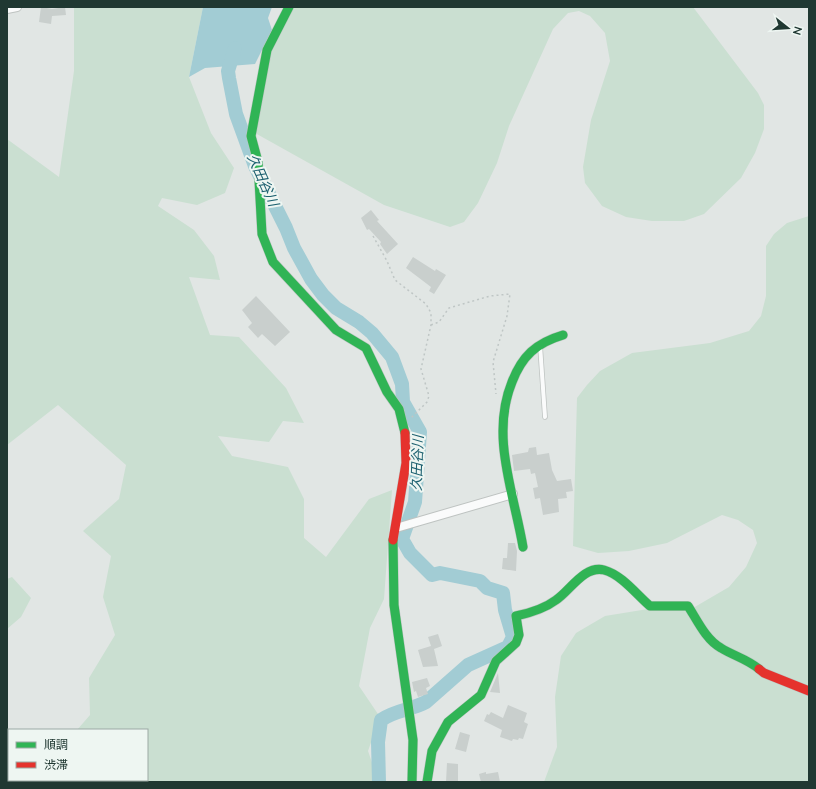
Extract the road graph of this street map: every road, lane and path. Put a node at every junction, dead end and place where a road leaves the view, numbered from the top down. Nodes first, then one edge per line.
1 (17, 7) edge
2 (289, 7) edge
3 (7, 9) edge
4 (373, 236) dead end
5 (431, 325) junction
6 (563, 335) dead end
7 (540, 343) junction
8 (504, 404) junction
9 (545, 417) dead end
10 (410, 419) dead end
11 (513, 494) junction
12 (399, 527) junction
13 (523, 547) dead end
14 (809, 691) edge
15 (412, 782) edge
16 (427, 782) edge

1 - 3 street
2 - 12 street
4 - 5 path
5 - 8 path
5 - 10 path
6 - 7 street
7 - 8 street
7 - 9 lane
8 - 11 street
11 - 12 street
11 - 13 street
12 - 15 street
14 - 16 street

